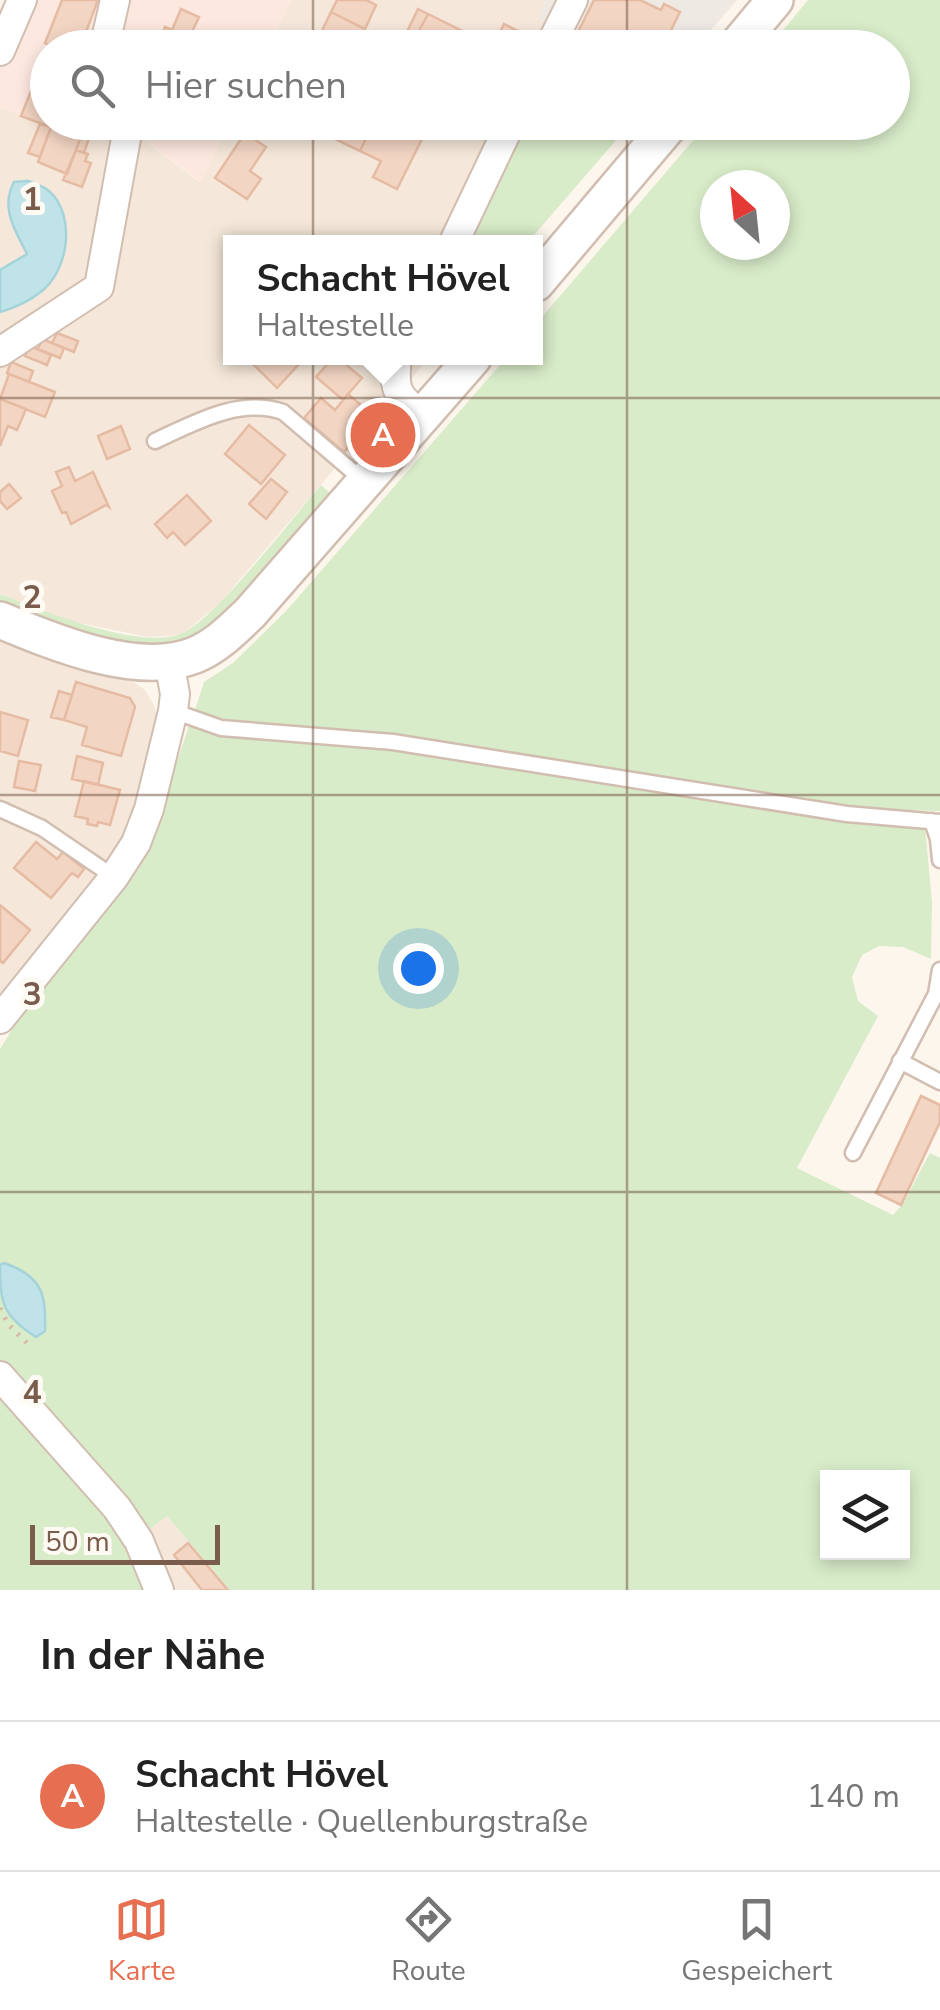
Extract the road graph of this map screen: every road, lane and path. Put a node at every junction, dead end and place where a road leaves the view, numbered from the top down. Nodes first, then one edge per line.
1 (22, 0) edge
2 (115, 0) edge
3 (572, 0) edge
4 (775, 0) edge
5 (108, 30) edge
6 (558, 30) edge
7 (750, 30) edge
8 (0, 51) edge
9 (125, 140) edge
10 (503, 140) edge
11 (657, 140) edge
12 (457, 235) edge
13 (543, 276) edge
14 (0, 352) edge
15 (395, 365) edge
16 (467, 365) edge
17 (422, 417) junction
18 (154, 441) dead end
19 (365, 482) junction
20 (0, 620) edge
21 (153, 661) junction
22 (173, 710) junction
23 (0, 809) edge
24 (936, 821) edge
25 (940, 860) edge
26 (114, 877) junction
27 (940, 970) edge
28 (0, 1018) edge
29 (900, 1062) junction
30 (940, 1082) edge
31 (852, 1153) dead end
32 (0, 1308) edge
33 (27, 1342) dead end
34 (0, 1376) edge
35 (158, 1590) edge

1 - 8 street
2 - 5 street
3 - 6 street
4 - 7 street
9 - 14 street
10 - 12 street
11 - 13 street
15 - 17 street
16 - 17 street
17 - 19 street
18 - 19 lane
19 - 21 street
20 - 21 street
21 - 22 street
22 - 24 lane
22 - 26 street
23 - 26 lane
24 - 25 lane
26 - 28 street
27 - 29 lane
29 - 30 lane
29 - 31 lane
32 - 33 path
34 - 35 street

